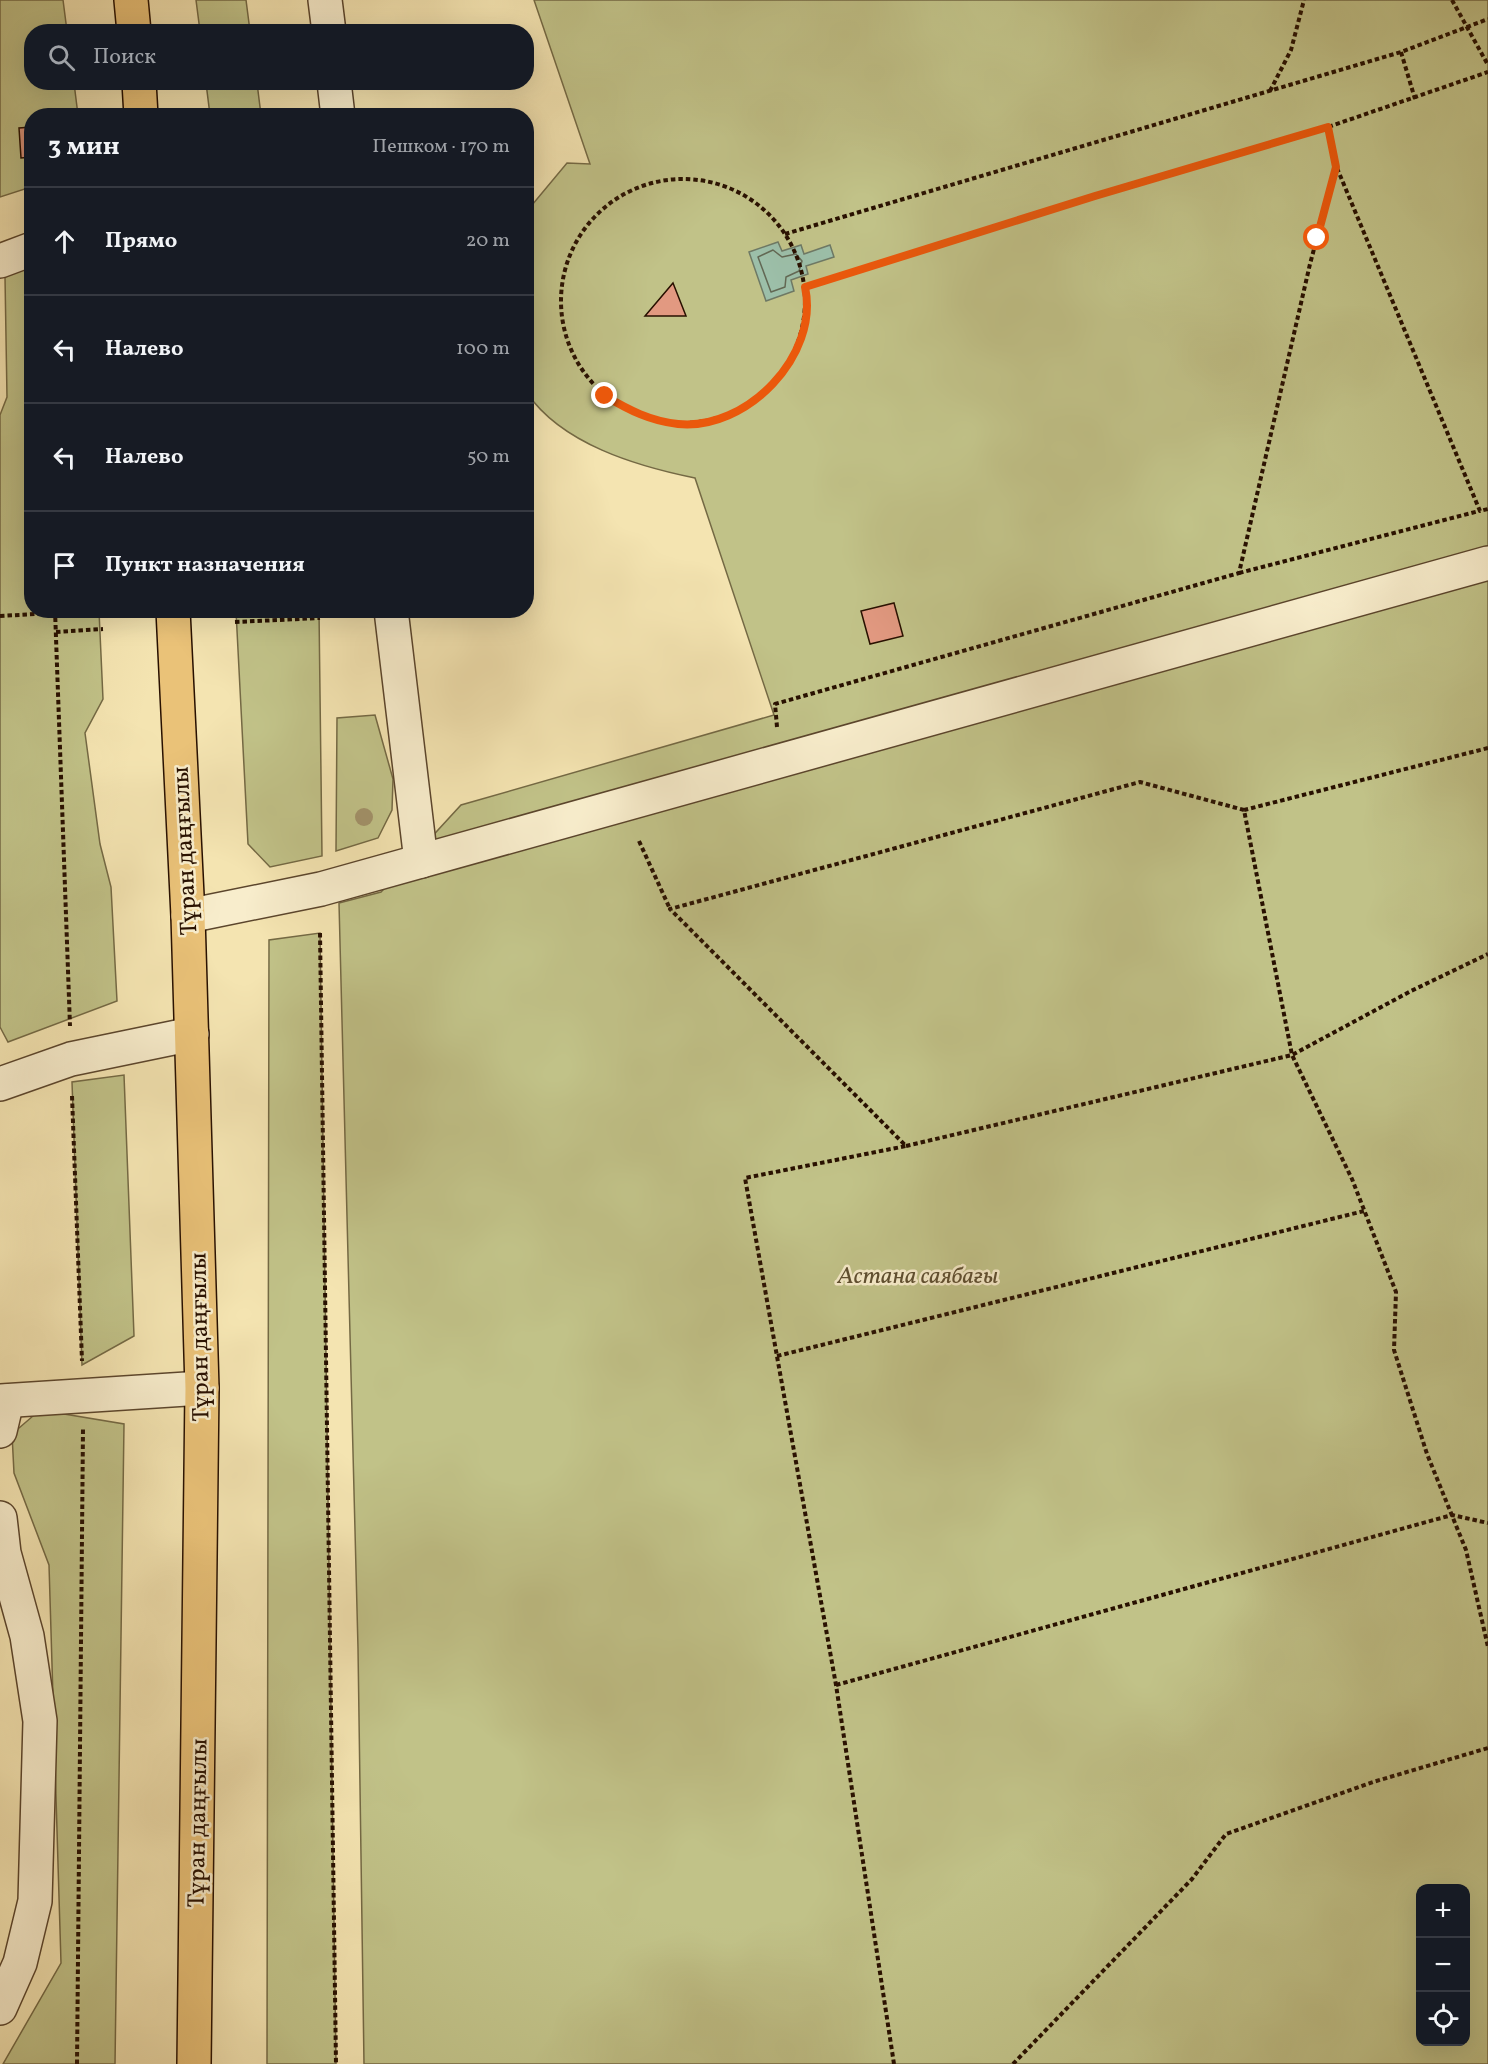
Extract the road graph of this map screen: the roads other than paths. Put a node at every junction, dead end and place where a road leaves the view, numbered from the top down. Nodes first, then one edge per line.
1 (131, 0) edge
2 (326, 0) edge
3 (133, 24) edge
4 (328, 24) edge
5 (139, 90) edge
6 (335, 90) edge
7 (141, 108) edge
8 (337, 108) edge
9 (24, 252) edge
10 (0, 261) edge
11 (1488, 564) edge
12 (173, 618) edge
13 (392, 618) edge
14 (421, 861) junction
15 (188, 916) junction
16 (192, 1034) junction
17 (0, 1084) edge
18 (202, 1388) junction
19 (2, 1411) edge
20 (0, 1518) edge
21 (0, 2008) edge
22 (194, 2064) edge

1 - 3 main road
2 - 4 street
5 - 7 main road
6 - 8 street
9 - 10 street
11 - 14 street
12 - 15 main road, Тұран даңғылы
13 - 14 street
14 - 15 street
15 - 16 main road, Тұран даңғылы
16 - 17 street
16 - 18 main road, Тұран даңғылы
18 - 19 street
18 - 22 main road, Тұран даңғылы
20 - 21 street

